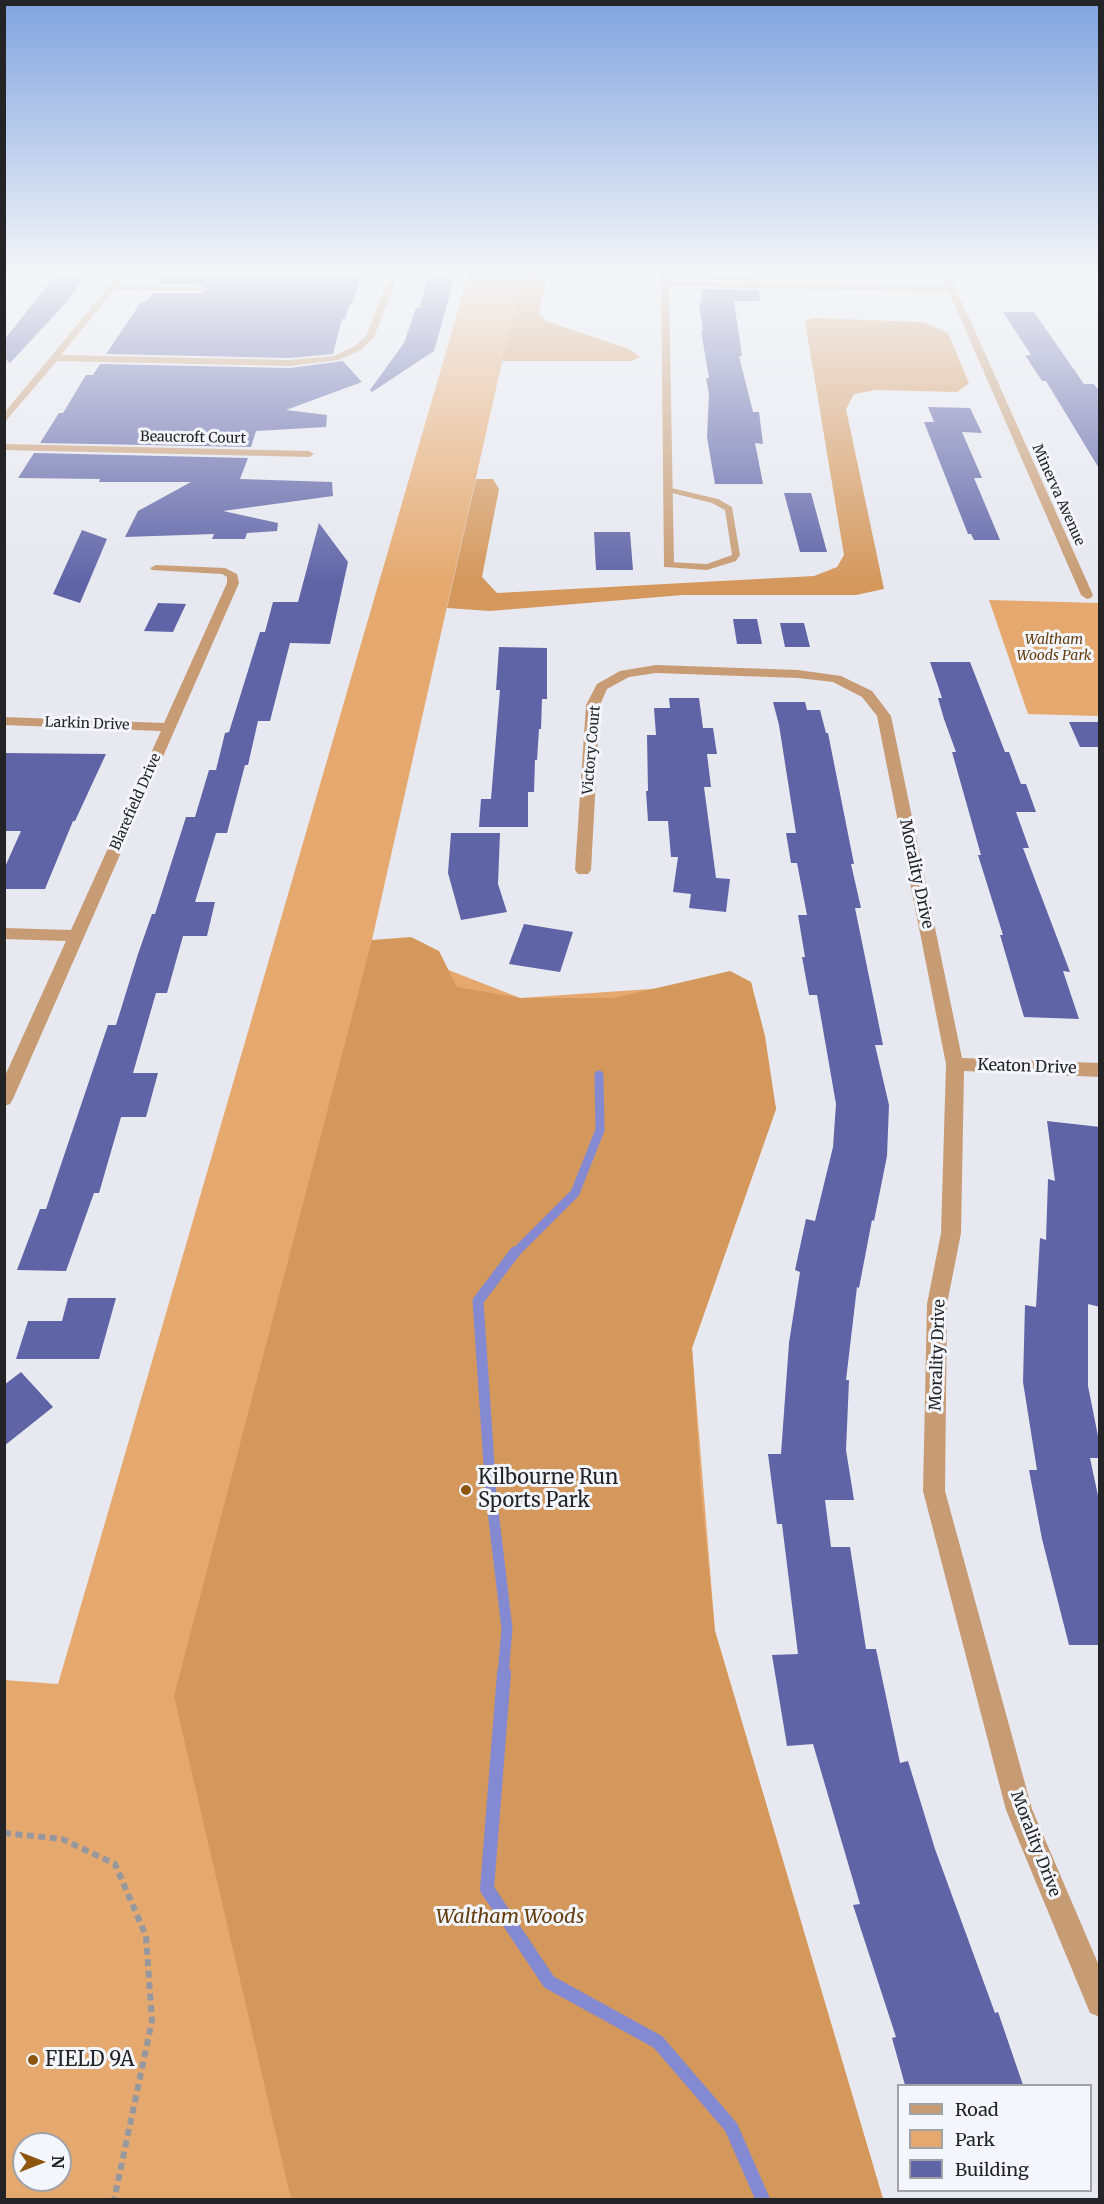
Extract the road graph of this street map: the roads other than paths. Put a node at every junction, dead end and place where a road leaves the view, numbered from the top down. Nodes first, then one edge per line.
1 (40, 376) edge
2 (666, 376) edge
3 (990, 376) edge
4 (4, 420) edge
5 (4, 447) edge
6 (309, 454) dead end
7 (667, 489) junction
8 (668, 565) joint
9 (156, 568) dead end
10 (1087, 595) dead end
11 (798, 674) joint
12 (4, 721) edge
13 (169, 727) junction
14 (583, 870) dead end
15 (4, 933) edge
16 (76, 936) junction
17 (955, 1064) junction
18 (1100, 1070) edge
19 (4, 1099) edge
20 (1100, 2003) edge

1 - 4 street
2 - 7 street
3 - 10 street, Minerva Avenue
5 - 6 street, Beaucroft Court
7 - 8 street
7 - 8 lane
9 - 13 street, Blarefield Drive
11 - 14 street, Victory Court
11 - 17 street, Morality Drive
12 - 13 street, Larkin Drive
13 - 16 street, Blarefield Drive
15 - 16 street
16 - 19 street, Blarefield Drive
17 - 18 street, Keaton Drive
17 - 20 street, Morality Drive

